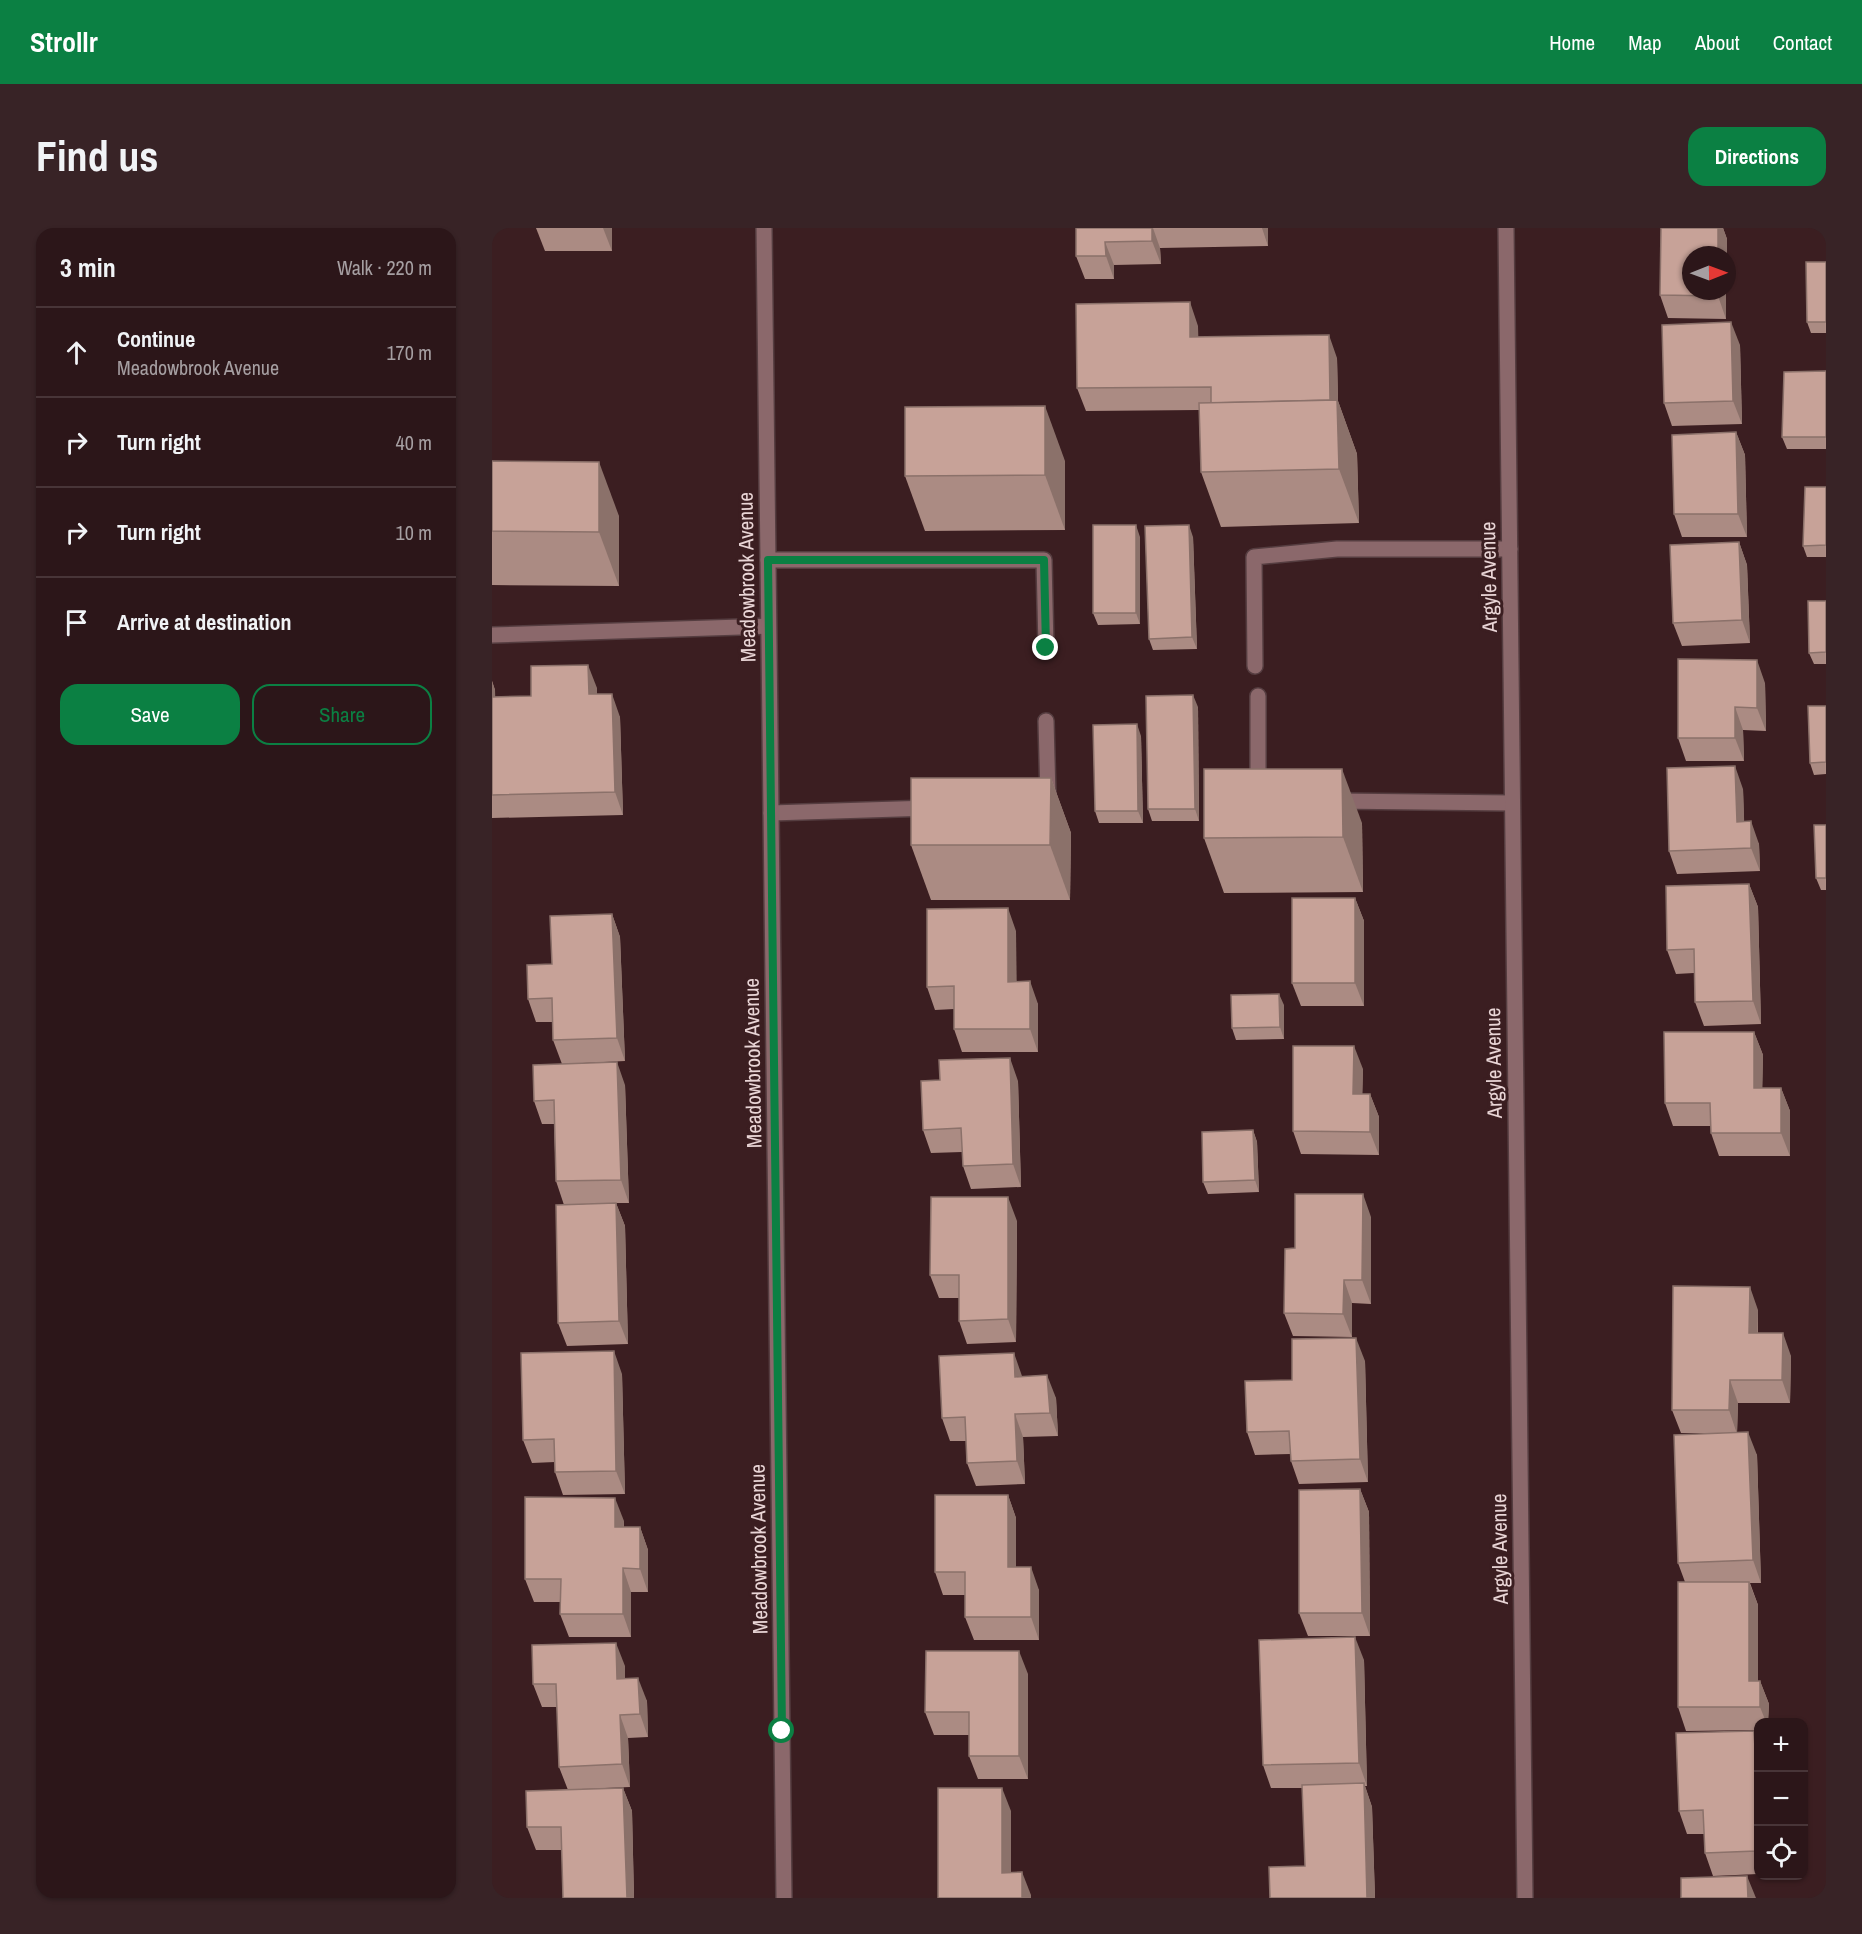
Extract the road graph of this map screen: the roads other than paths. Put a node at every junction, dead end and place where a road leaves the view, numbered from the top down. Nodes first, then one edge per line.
1 (764, 228) edge
2 (1506, 228) edge
3 (1510, 549) junction
4 (768, 560) junction
5 (768, 626) junction
6 (492, 635) edge
7 (1046, 648) dead end
8 (1256, 666) dead end
9 (1258, 696) dead end
10 (1046, 721) dead end
11 (1270, 800) edge
12 (1317, 801) edge
13 (1512, 803) junction
14 (1036, 804) edge
15 (944, 807) edge
16 (771, 813) junction
17 (784, 1898) edge
18 (1525, 1898) edge

1 - 4 street, Meadowbrook Avenue
2 - 3 street, Argyle Avenue
3 - 8 street
3 - 13 street, Argyle Avenue
4 - 5 street, Meadowbrook Avenue
4 - 7 street
5 - 6 street
5 - 16 street, Meadowbrook Avenue
9 - 11 street
10 - 14 street
12 - 13 street
13 - 18 street, Argyle Avenue
15 - 16 street
16 - 17 street, Meadowbrook Avenue

